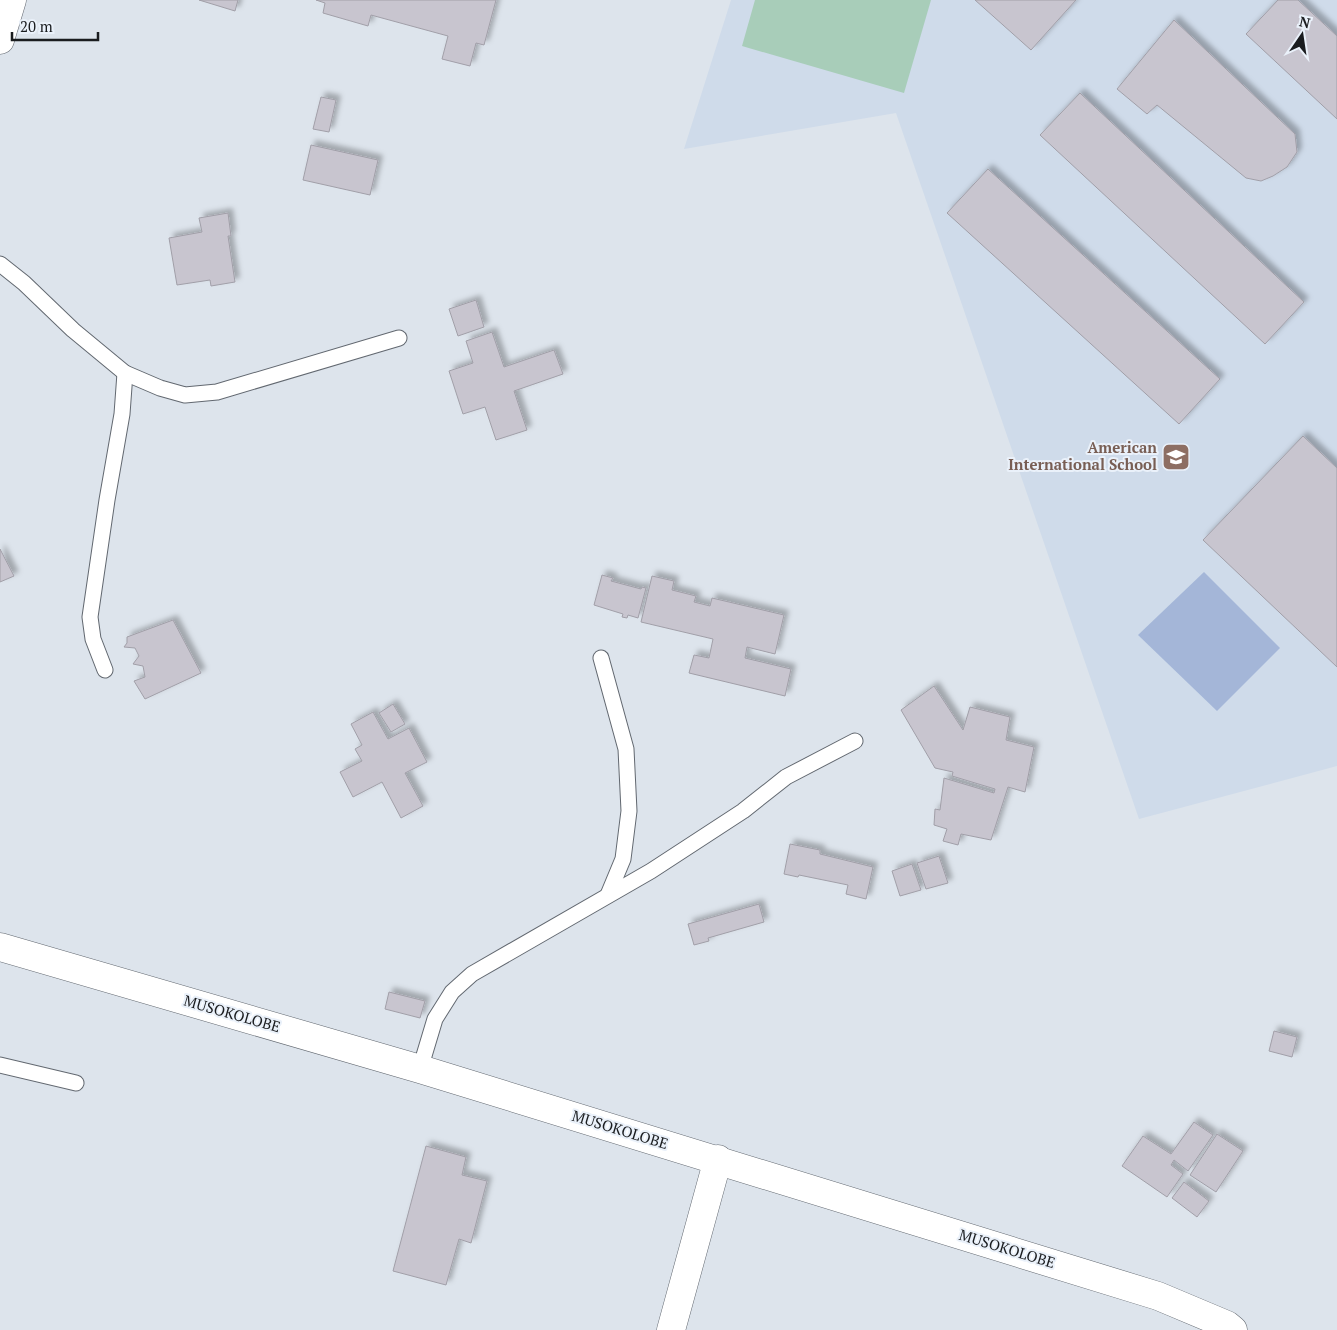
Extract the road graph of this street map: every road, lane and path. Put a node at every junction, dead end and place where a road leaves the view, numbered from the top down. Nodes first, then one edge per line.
1 (12, 0) edge
2 (0, 40) edge
3 (0, 264) edge
4 (398, 338) dead end
5 (125, 373) junction
6 (601, 658) dead end
7 (105, 670) dead end
8 (854, 741) dead end
9 (608, 895) junction
10 (0, 947) edge
11 (0, 1065) edge
12 (420, 1069) junction
13 (76, 1083) dead end
14 (718, 1160) junction
15 (671, 1330) edge
16 (1233, 1330) edge

1 - 2 street
3 - 5 lane
4 - 5 lane
5 - 7 lane
6 - 9 lane
8 - 9 lane
9 - 12 lane
10 - 12 street, MUSOKOLOBE
11 - 13 lane
12 - 14 street, MUSOKOLOBE
14 - 15 street
14 - 16 street, MUSOKOLOBE

